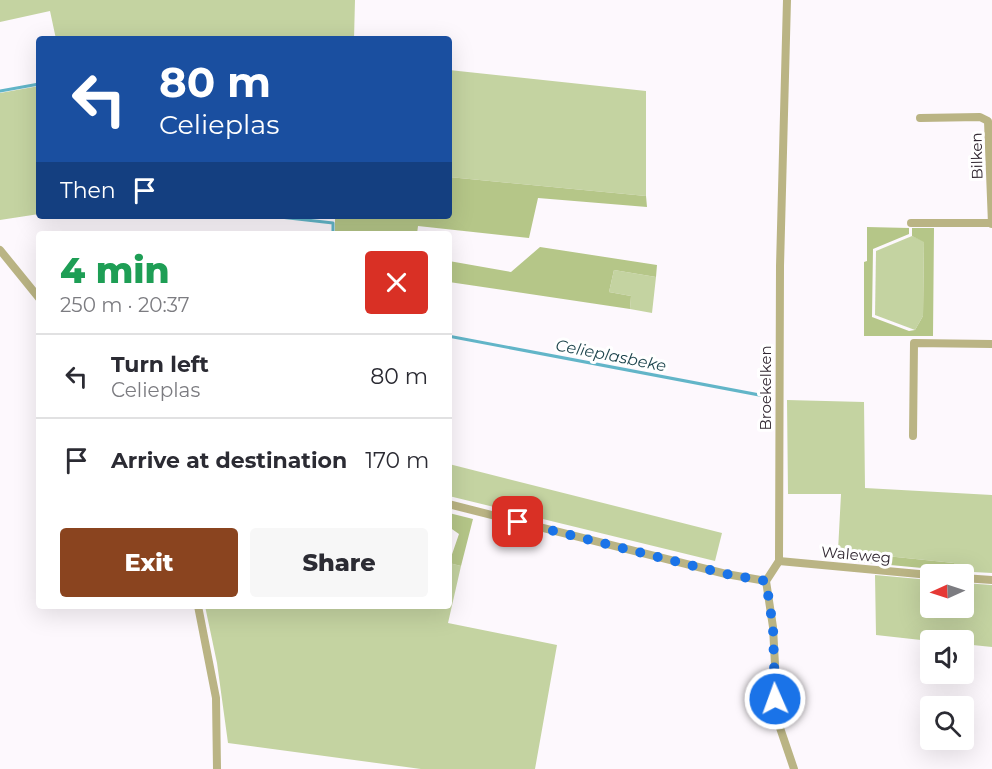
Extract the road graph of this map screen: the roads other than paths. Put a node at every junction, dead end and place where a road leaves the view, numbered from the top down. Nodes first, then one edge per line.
1 (787, 0) edge
2 (920, 118) dead end
3 (911, 223) dead end
4 (992, 224) edge
5 (0, 250) edge
6 (36, 294) edge
7 (992, 345) edge
8 (913, 436) dead end
9 (452, 505) edge
10 (779, 561) junction
11 (920, 574) edge
12 (974, 579) edge
13 (992, 580) edge
14 (766, 581) junction
15 (199, 609) edge
16 (218, 769) edge
17 (794, 769) edge

1 - 10 street, Broekelken
2 - 4 street, Bilken
3 - 4 street, Bilken
5 - 6 street
7 - 8 street
9 - 14 street
10 - 11 street, Waleweg
10 - 14 street
12 - 13 street
14 - 17 street
15 - 16 street

